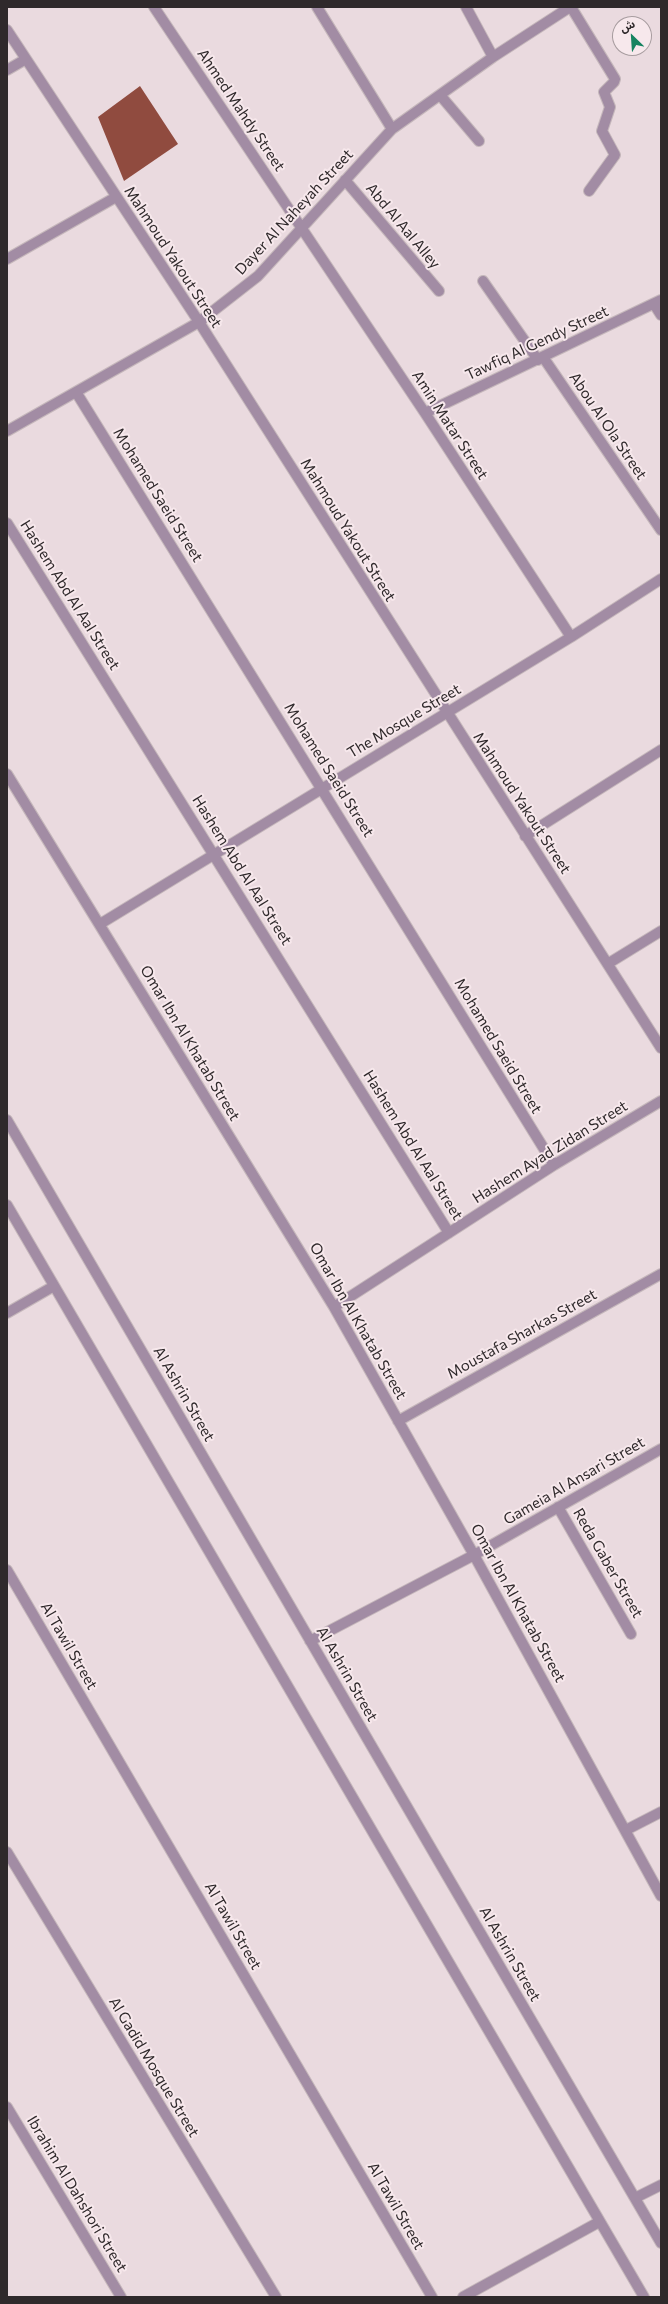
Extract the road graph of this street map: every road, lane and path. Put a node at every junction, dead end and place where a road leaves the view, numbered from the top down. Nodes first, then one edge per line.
1 (154, 7) edge
2 (317, 7) edge
3 (466, 7) edge
4 (570, 7) edge
5 (7, 30) edge
6 (493, 57) junction
7 (26, 59) junction
8 (7, 70) edge
9 (440, 94) junction
10 (392, 129) junction
11 (479, 141) dead end
12 (345, 180) junction
13 (589, 191) dead end
14 (116, 197) junction
15 (302, 230) junction
16 (7, 259) edge
17 (483, 281) dead end
18 (439, 291) dead end
19 (657, 302) edge
20 (661, 315) edge
21 (199, 322) junction
22 (540, 358) junction
23 (76, 392) junction
24 (425, 413) junction
25 (7, 432) edge
26 (7, 523) edge
27 (661, 530) edge
28 (661, 579) edge
29 (571, 638) junction
30 (447, 713) junction
31 (661, 750) edge
32 (7, 774) edge
33 (323, 788) junction
34 (525, 836) junction
35 (215, 854) junction
36 (100, 924) junction
37 (661, 931) edge
38 (609, 963) junction
39 (661, 1048) edge
40 (661, 1101) edge
41 (7, 1120) edge
42 (554, 1165) junction
43 (7, 1205) edge
44 (449, 1233) junction
45 (661, 1274) edge
46 (54, 1286) junction
47 (334, 1307) junction
48 (7, 1313) edge
49 (398, 1421) junction
50 (661, 1449) edge
51 (558, 1507) junction
52 (474, 1555) junction
53 (7, 1570) edge
54 (631, 1634) dead end
55 (310, 1640) junction
56 (661, 1812) edge
57 (626, 1830) junction
58 (7, 1852) edge
59 (661, 1896) edge
60 (7, 2107) edge
61 (661, 2185) edge
62 (635, 2198) junction
63 (599, 2222) junction
64 (661, 2243) edge
65 (121, 2297) edge
66 (276, 2297) edge
67 (432, 2297) edge
68 (463, 2297) edge
69 (644, 2297) edge

1 - 15 street, Ahmed Mahdy Street
2 - 10 street
3 - 6 street
4 - 6 street, Dayer Al Naheyah Street
4 - 13 street
5 - 7 street, Mahmoud Yakout Street
6 - 9 street, Dayer Al Naheyah Street
7 - 8 street
7 - 14 street, Mahmoud Yakout Street
9 - 10 street, Dayer Al Naheyah Street
9 - 11 street
10 - 12 street, Dayer Al Naheyah Street
12 - 15 street, Dayer Al Naheyah Street
12 - 18 street, Abd Al Aal Alley
14 - 16 street
14 - 21 street, Mahmoud Yakout Street
15 - 21 street, Dayer Al Naheyah Street
15 - 24 street, Amin Matar Street
17 - 22 street, Abou Al Ola Street
19 - 20 street
19 - 22 street, Tawfiq Al Gendy Street
21 - 23 street, Dayer Al Naheyah Street
21 - 30 street, Mahmoud Yakout Street
22 - 24 street, Tawfiq Al Gendy Street
22 - 27 street, Abou Al Ola Street
23 - 25 street, Dayer Al Naheyah Street
23 - 33 street, Mohamed Saeid Street
24 - 29 street, Amin Matar Street
26 - 35 street, Hashem Abd Al Aal Street
28 - 29 street, The Mosque Street
29 - 30 street, The Mosque Street
30 - 33 street, The Mosque Street
30 - 34 street, Mahmoud Yakout Street
31 - 34 street
32 - 36 street, Omar Ibn Al Khatab Street
33 - 35 street, The Mosque Street
33 - 42 street, Mohamed Saeid Street
34 - 38 street, Mahmoud Yakout Street
35 - 36 street, The Mosque Street
35 - 44 street, Hashem Abd Al Aal Street
36 - 47 street, Omar Ibn Al Khatab Street
37 - 38 street
38 - 39 street, Mahmoud Yakout Street
40 - 42 street, Hashem Ayad Zidan Street
41 - 55 street, Al Ashrin Street
42 - 44 street, Hashem Ayad Zidan Street
43 - 46 street
44 - 47 street, Hashem Ayad Zidan Street
45 - 49 street, Moustafa Sharkas Street
46 - 48 street
46 - 63 street
47 - 49 street, Omar Ibn Al Khatab Street
49 - 52 street, Omar Ibn Al Khatab Street
50 - 51 street, Gameia Al Ansari Street
51 - 52 street, Gameia Al Ansari Street
51 - 54 street, Reda Gaber Street
52 - 55 street, Gameia Al Ansari Street
52 - 57 street, Omar Ibn Al Khatab Street
53 - 67 street, Al Tawil Street
55 - 62 street, Al Ashrin Street
56 - 57 street
57 - 59 street, Omar Ibn Al Khatab Street
58 - 66 street, Al Gadid Mosque Street
60 - 65 street, Ibrahim Al Dahshori Street
61 - 62 street
62 - 64 street, Al Ashrin Street
63 - 68 street
63 - 69 street

